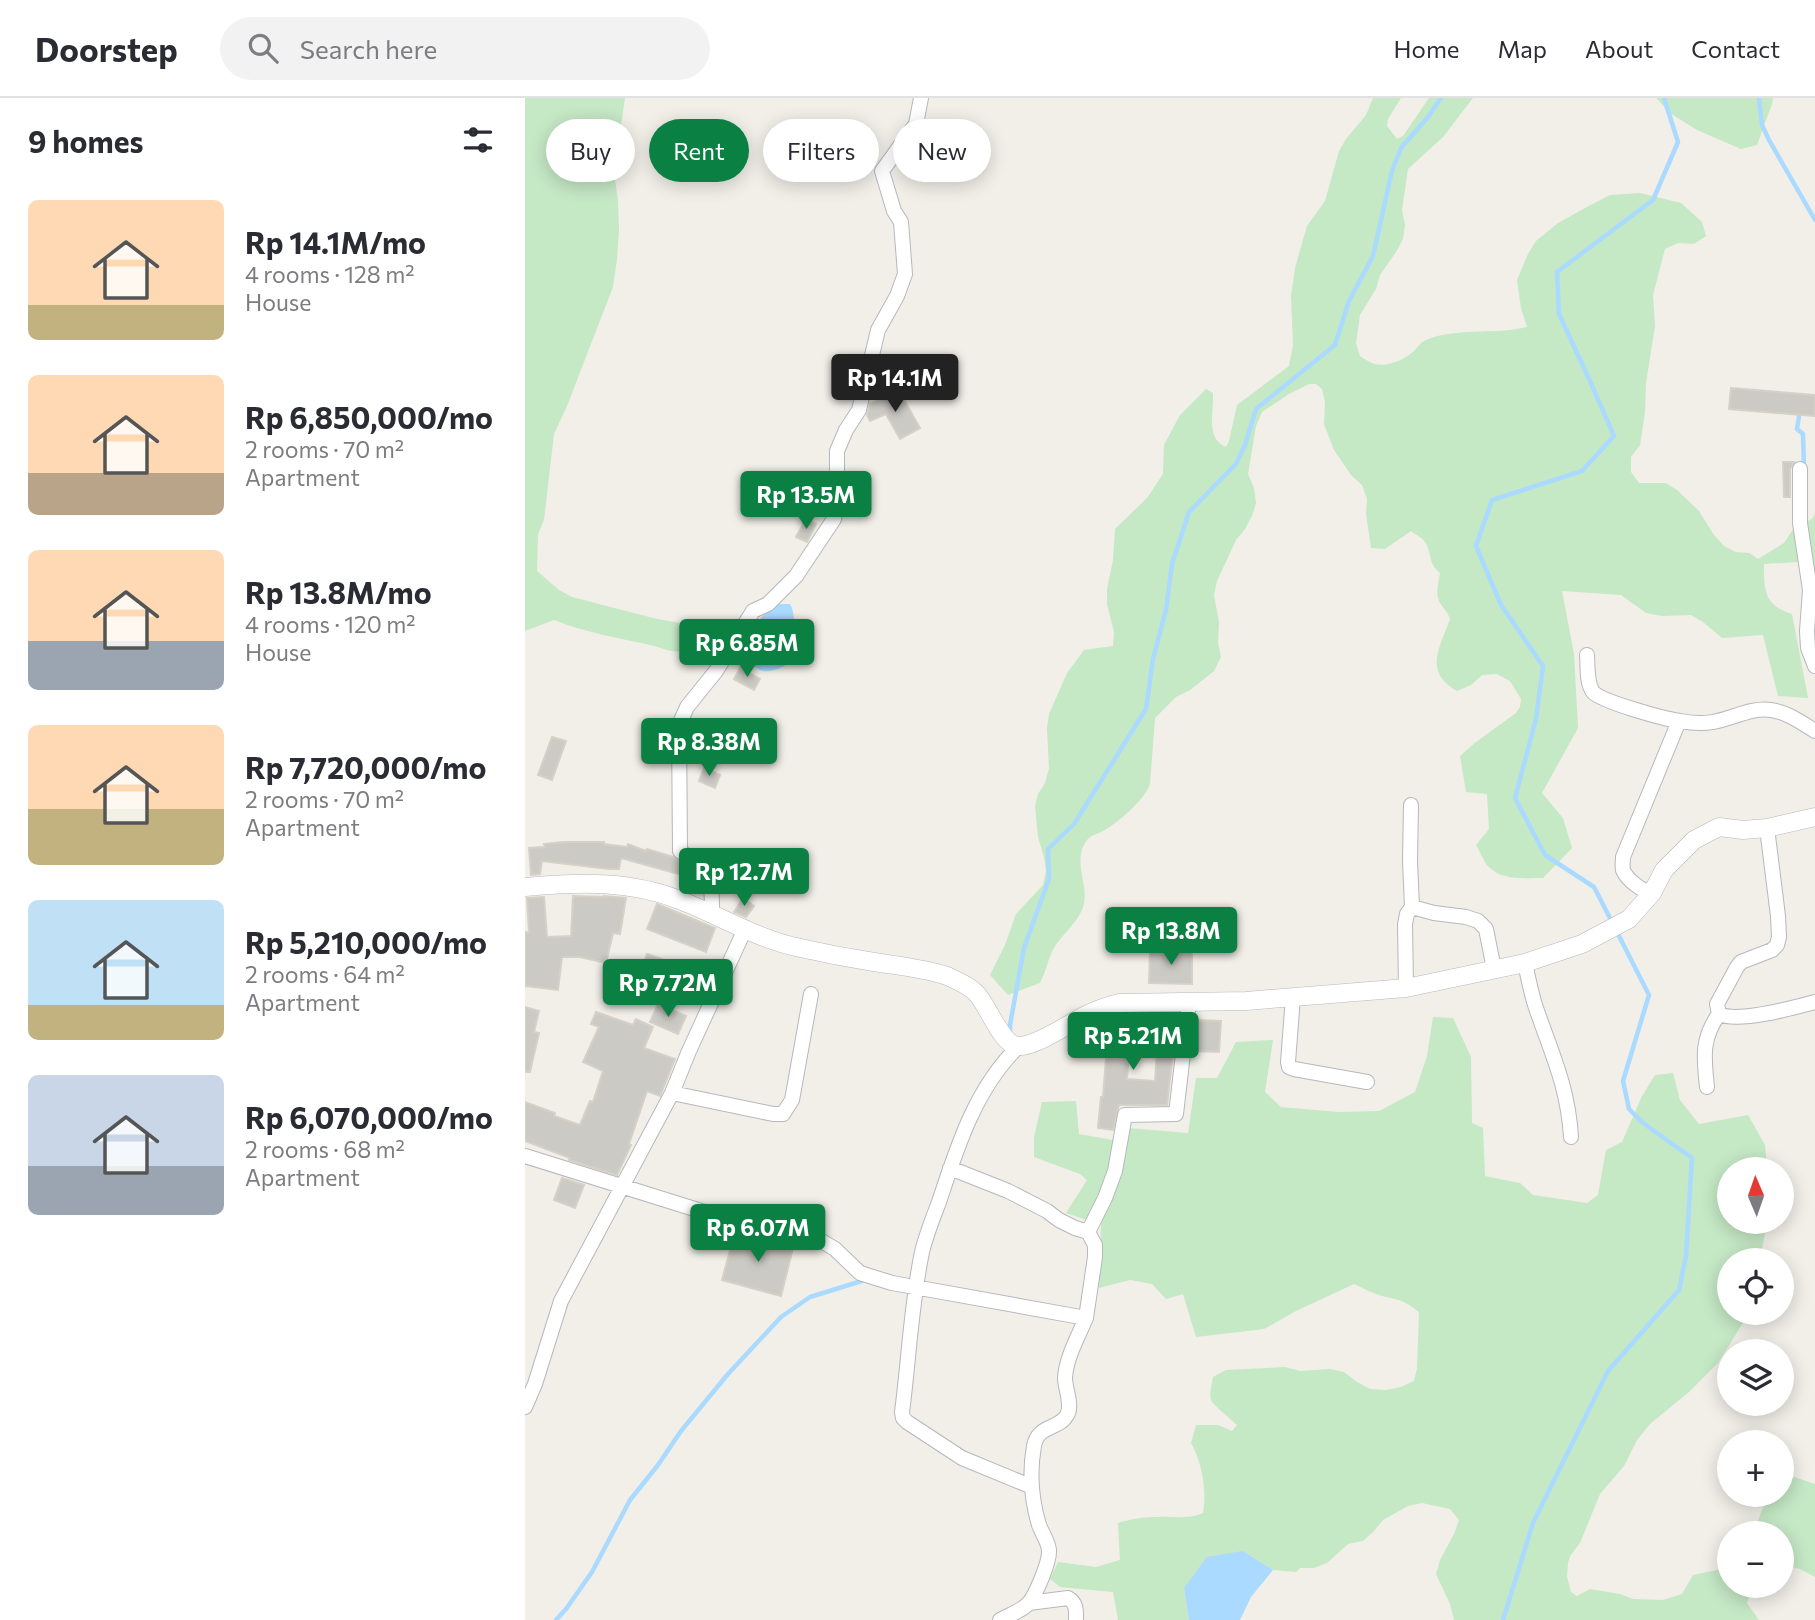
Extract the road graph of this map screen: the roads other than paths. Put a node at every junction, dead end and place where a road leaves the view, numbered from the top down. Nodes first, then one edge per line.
1 (921, 98) edge
2 (1800, 470) dead end
3 (1587, 655) dead end
4 (1815, 666) edge
5 (1679, 721) junction
6 (1815, 731) edge
7 (1411, 805) dead end
8 (1815, 817) edge
9 (1767, 828) junction
10 (525, 887) edge
11 (1652, 893) junction
12 (1412, 906) junction
13 (712, 913) junction
14 (745, 929) junction
15 (1525, 963) junction
16 (1494, 969) junction
17 (1406, 988) junction
18 (811, 994) dead end
19 (1293, 997) junction
20 (1189, 1002) junction
21 (1815, 1002) edge
22 (1719, 1014) junction
23 (1013, 1043) junction
24 (1367, 1082) dead end
25 (1707, 1087) dead end
26 (672, 1093) junction
27 (1571, 1137) dead end
28 (525, 1156) edge
29 (950, 1168) junction
30 (622, 1187) junction
31 (1087, 1230) junction
32 (916, 1287) junction
33 (1086, 1318) junction
34 (526, 1401) edge
35 (1024, 1484) junction
36 (1029, 1603) junction
37 (1000, 1620) edge
38 (1076, 1620) edge

1 - 13 street
2 - 4 street
3 - 5 street
5 - 6 street
5 - 11 street
7 - 12 street
8 - 9 street
9 - 11 street
9 - 22 street
10 - 13 street
11 - 15 street
12 - 16 street
12 - 17 street
13 - 14 street
14 - 23 street
14 - 26 street
15 - 16 street
15 - 27 street
16 - 17 street
17 - 19 street
18 - 26 street
19 - 20 street
19 - 24 street
20 - 23 street
20 - 31 street
21 - 22 street
22 - 25 street
23 - 29 street
26 - 30 street
28 - 30 street
29 - 31 street
29 - 32 street
30 - 32 street
30 - 34 street
31 - 33 street
32 - 33 street
32 - 35 street
33 - 35 street
35 - 36 street
36 - 37 street
36 - 38 street

